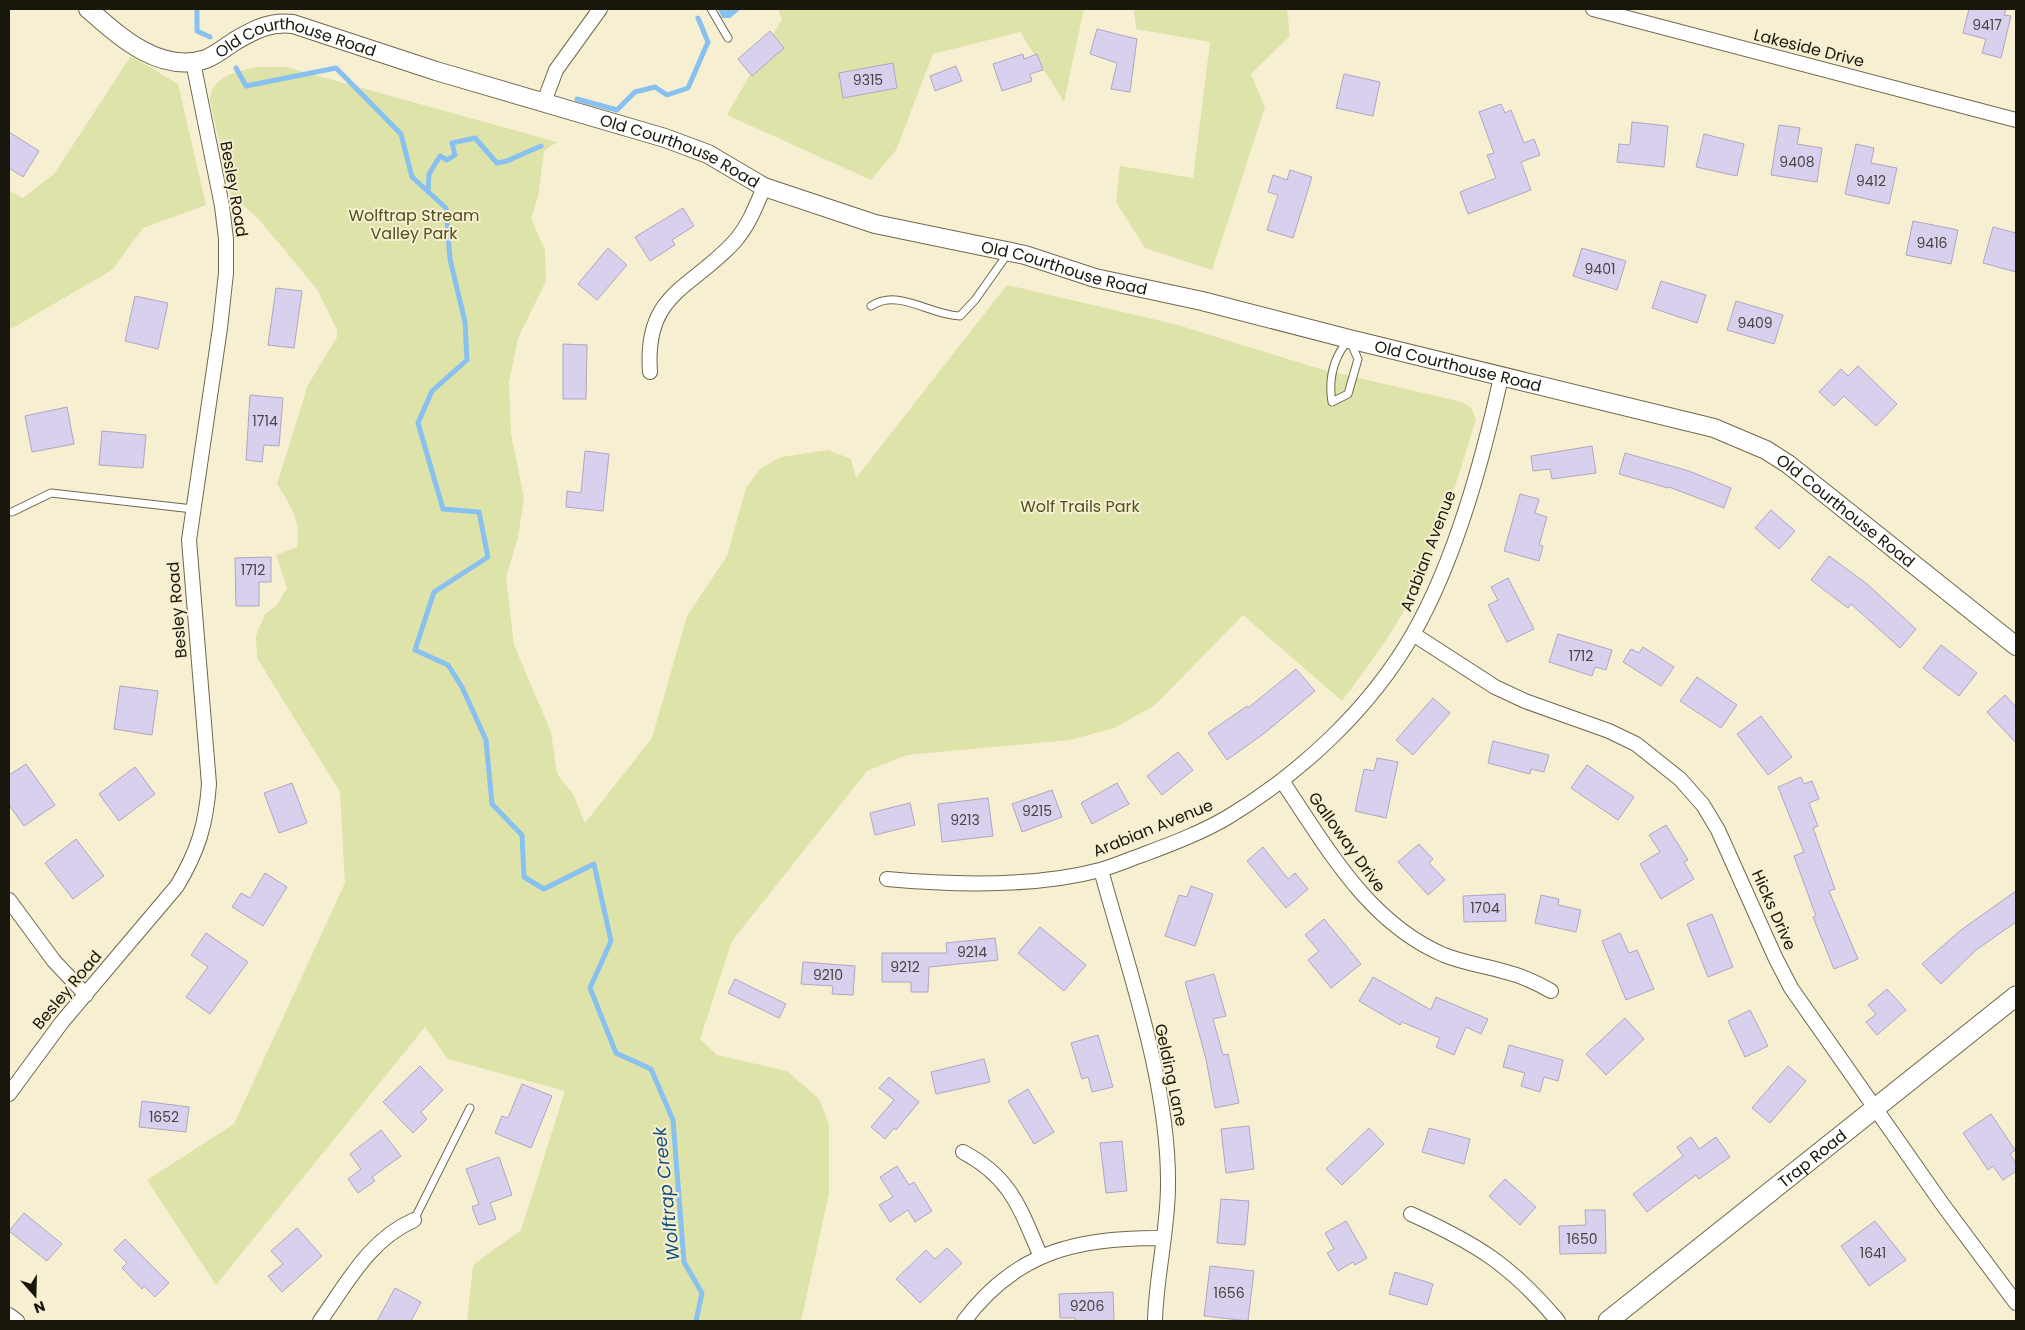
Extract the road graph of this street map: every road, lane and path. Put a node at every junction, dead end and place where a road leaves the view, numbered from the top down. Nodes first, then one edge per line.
1 (88, 9) edge
2 (600, 9) edge
3 (711, 9) edge
4 (1593, 9) edge
5 (728, 38) dead end
6 (193, 62) junction
7 (544, 102) junction
8 (2016, 120) edge
9 (764, 187) junction
10 (1009, 252) junction
11 (871, 306) dead end
12 (1349, 340) junction
13 (650, 372) dead end
14 (1501, 377) junction
15 (193, 509) junction
16 (12, 512) dead end
17 (1413, 634) junction
18 (2016, 646) edge
19 (1282, 781) junction
20 (1101, 870) junction
21 (887, 879) dead end
22 (9, 900) edge
23 (1551, 991) dead end
24 (86, 995) junction
25 (2016, 996) edge
26 (9, 1094) edge
27 (1876, 1106) junction
28 (470, 1108) dead end
29 (963, 1152) dead end
30 (1411, 1214) dead end
31 (414, 1220) joint
32 (1164, 1238) junction
33 (1041, 1257) junction
34 (2016, 1304) edge
35 (9, 1315) edge
36 (17, 1321) edge
37 (320, 1321) edge
38 (964, 1321) edge
39 (1155, 1321) edge
40 (1558, 1321) edge
41 (1608, 1321) edge

1 - 6 street, Old Courthouse Road
2 - 7 street
3 - 5 lane
4 - 8 street, Lakeside Drive
6 - 7 street, Old Courthouse Road
6 - 15 street, Besley Road
7 - 9 street, Old Courthouse Road
9 - 10 street, Old Courthouse Road
9 - 13 street
10 - 11 lane
10 - 12 street, Old Courthouse Road
12 - 12 lane
12 - 14 street, Old Courthouse Road
14 - 17 street, Arabian Avenue
14 - 18 street, Old Courthouse Road
15 - 16 lane
15 - 24 street, Besley Road
17 - 19 street, Arabian Avenue
17 - 27 street, Hicks Drive
19 - 20 street, Arabian Avenue
19 - 23 street, Galloway Drive
20 - 21 street, Arabian Avenue
20 - 32 street, Gelding Lane
22 - 24 street
24 - 26 street, Besley Road
25 - 27 main road, Trap Road
27 - 34 street, Hicks Drive
27 - 41 main road, Trap Road
28 - 31 lane
29 - 33 street
30 - 40 street
31 - 37 street
32 - 33 street
32 - 39 street, Gelding Lane
33 - 38 street
35 - 36 street

